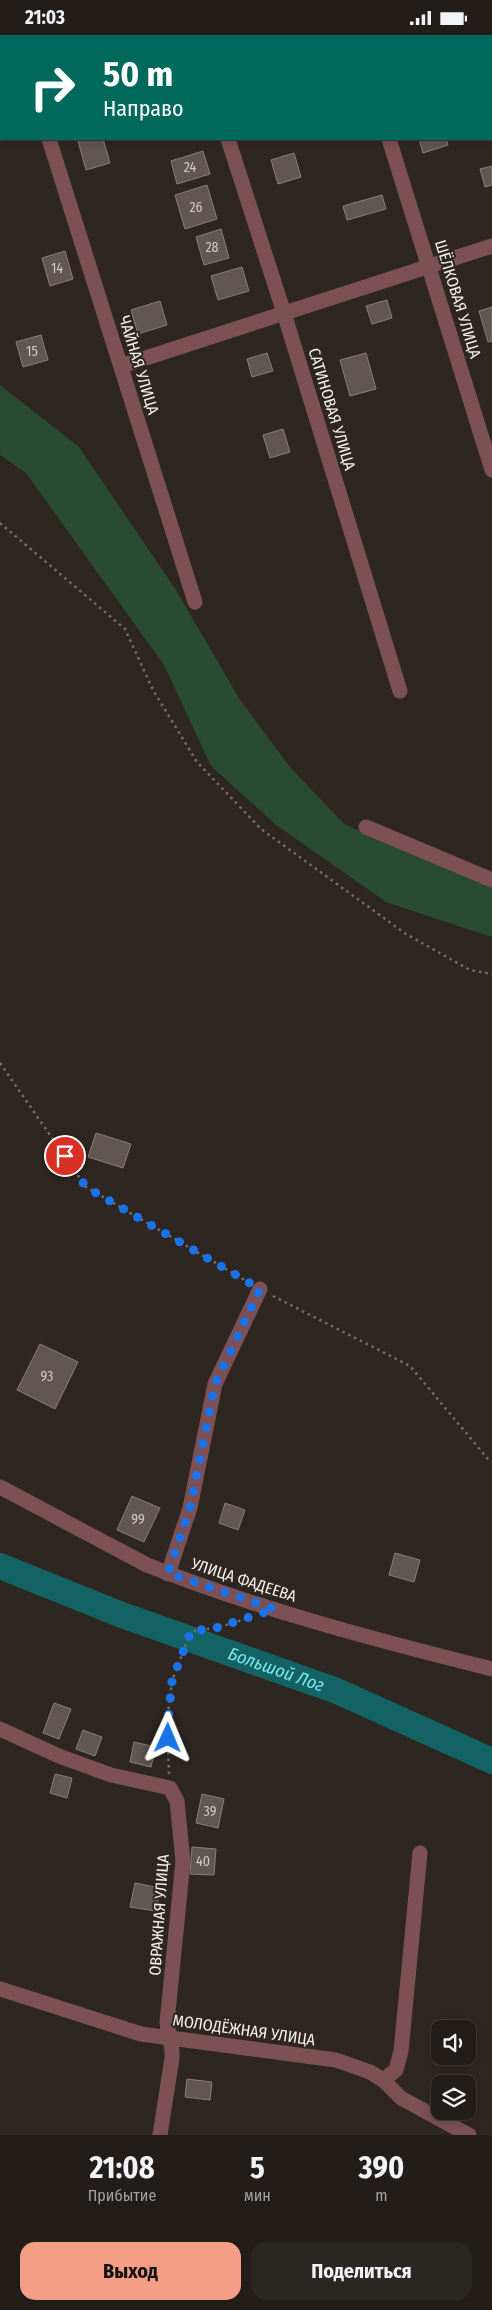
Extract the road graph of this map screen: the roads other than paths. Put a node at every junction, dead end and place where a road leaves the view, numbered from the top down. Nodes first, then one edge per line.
1 (49, 140) edge
2 (228, 140) edge
3 (389, 140) edge
4 (492, 246) edge
5 (429, 267) junction
6 (284, 313) junction
7 (121, 366) junction
8 (492, 470) edge
9 (195, 602) dead end
10 (400, 691) dead end
11 (366, 827) dead end
12 (492, 880) edge
13 (260, 1289) road end
14 (0, 1487) edge
15 (168, 1573) junction
16 (492, 1669) edge
17 (0, 1729) edge
18 (420, 1853) dead end
19 (0, 1989) edge
20 (168, 2038) junction
21 (383, 2080) junction
22 (160, 2135) edge
23 (469, 2135) edge

1 - 7 street, ЧАЙНАЯ УЛИЦА
2 - 6 street, САТИНОВАЯ УЛИЦА
3 - 5 street, ШЁЛКОВАЯ УЛИЦА
4 - 5 street
5 - 6 street
5 - 8 street, ШЁЛКОВАЯ УЛИЦА
6 - 7 street
6 - 10 street, САТИНОВАЯ УЛИЦА
7 - 9 street, ЧАЙНАЯ УЛИЦА
11 - 12 street
13 - 15 street
14 - 15 street, УЛИЦА ФАДЕЕВА
15 - 16 street, УЛИЦА ФАДЕЕВА
17 - 20 street, ОВРАЖНАЯ УЛИЦА
18 - 21 street
19 - 20 street, МОЛОДЁЖНАЯ УЛИЦА
20 - 21 street, МОЛОДЁЖНАЯ УЛИЦА
20 - 22 street, ОВРАЖНАЯ УЛИЦА
21 - 23 street, МОЛОДЁЖНАЯ УЛИЦА

